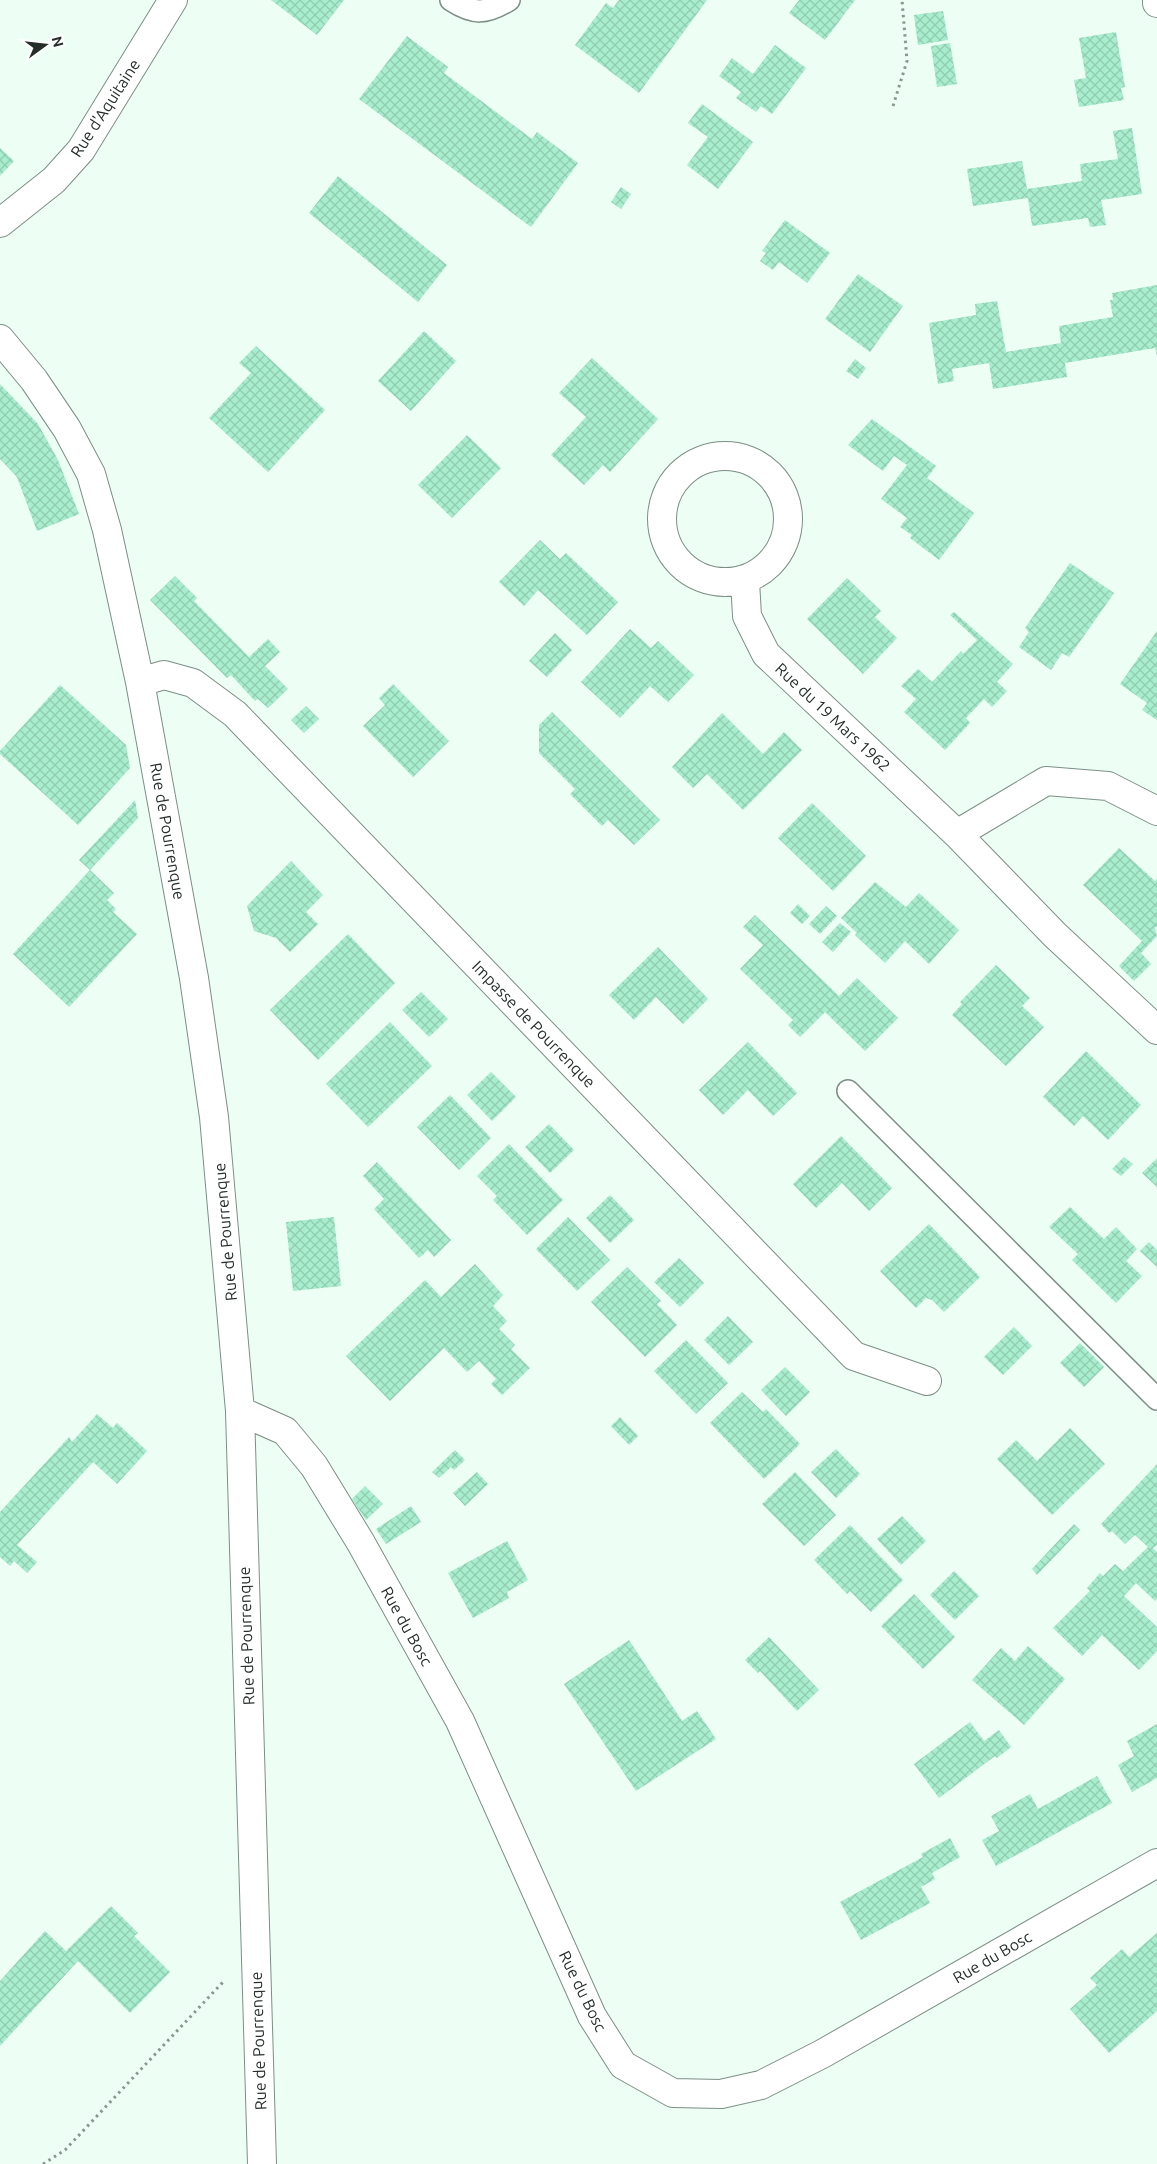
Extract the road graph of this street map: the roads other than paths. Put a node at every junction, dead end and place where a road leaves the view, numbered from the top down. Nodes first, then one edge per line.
1 (173, 0) edge
2 (451, 0) edge
3 (509, 0) edge
4 (0, 223) edge
5 (0, 339) edge
6 (745, 581) junction
7 (140, 682) junction
8 (1157, 811) edge
9 (958, 834) junction
10 (1157, 1030) edge
11 (848, 1091) dead end
12 (926, 1381) dead end
13 (1157, 1399) edge
14 (240, 1411) junction
15 (1157, 1863) edge
16 (262, 2164) edge

1 - 4 street, Rue d'Aquitaine
2 - 3 lane
5 - 7 street, Rue de Pourrenque
6 - 6 street
6 - 9 street, Rue du 19 Mars 1962
7 - 12 street, Impasse de Pourrenque
7 - 14 street, Rue de Pourrenque
8 - 9 street
9 - 10 street, Rue du 19 Mars 1962
11 - 13 lane
14 - 15 street, Rue du Bosc
14 - 16 street, Rue de Pourrenque

